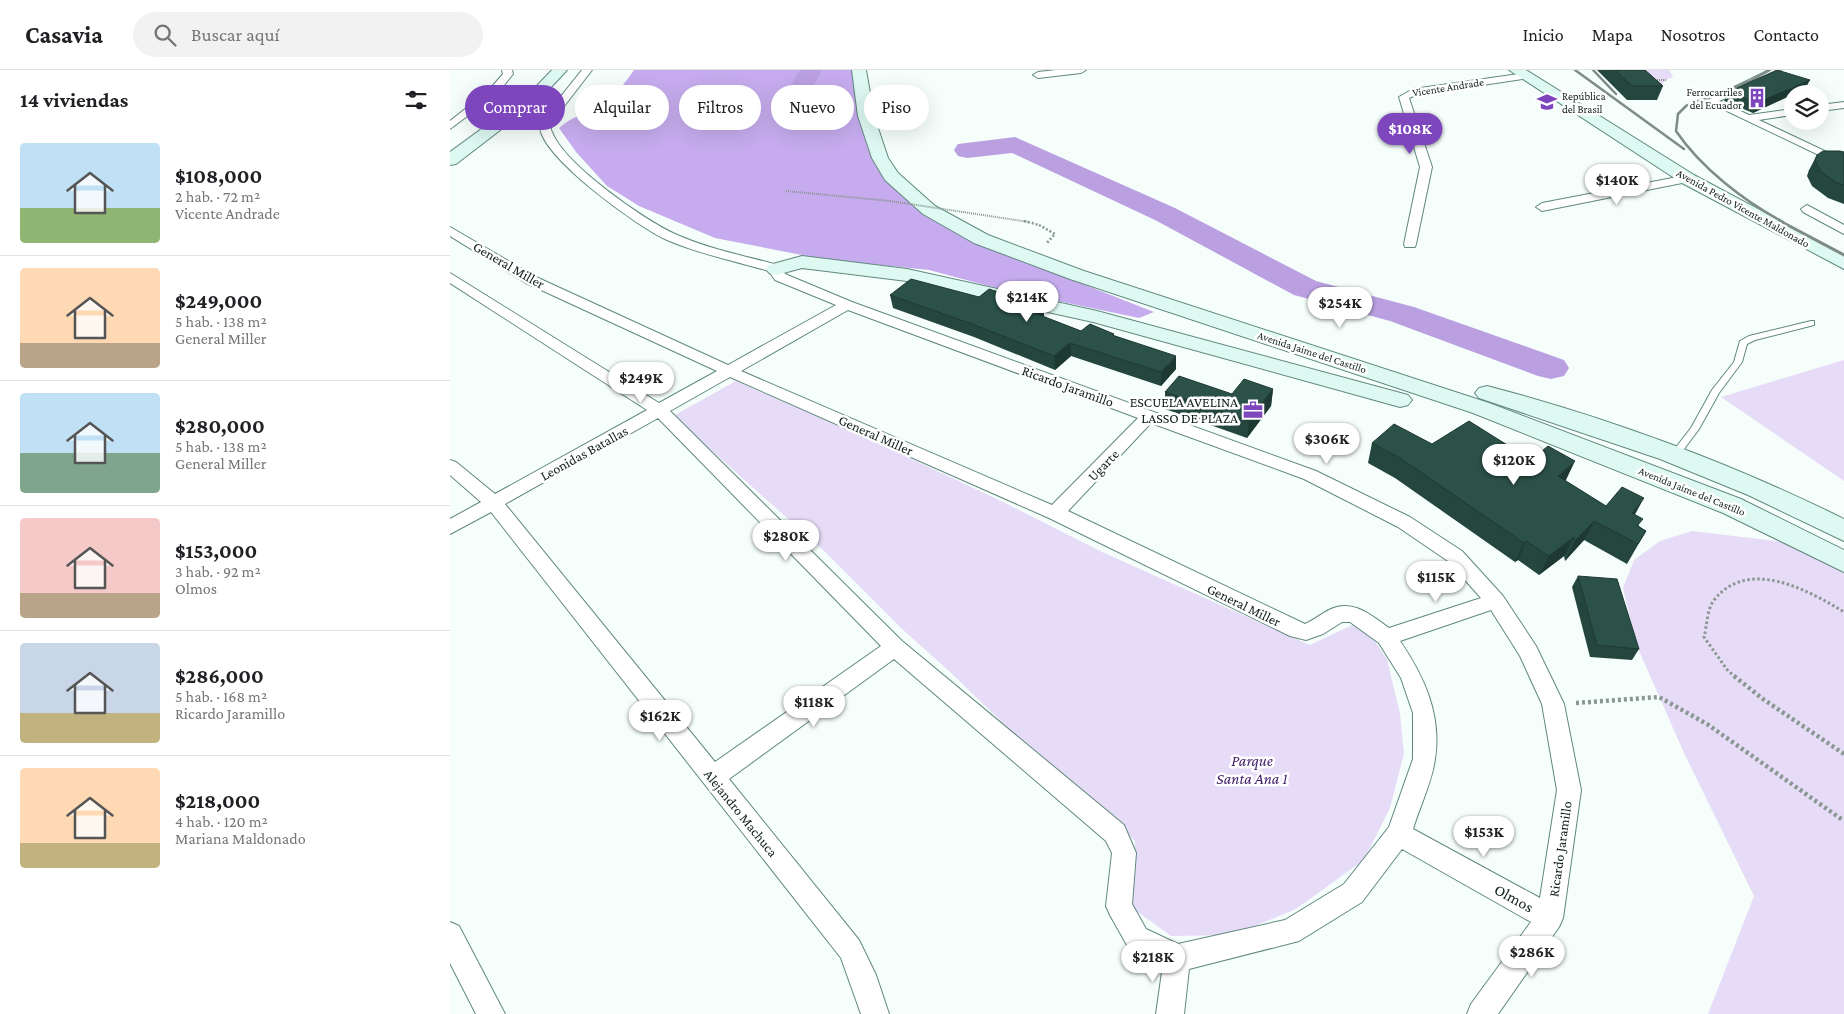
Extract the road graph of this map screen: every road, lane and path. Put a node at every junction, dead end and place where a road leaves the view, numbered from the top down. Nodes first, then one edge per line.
1 (508, 70) edge
2 (560, 70) edge
3 (587, 70) edge
4 (859, 70) edge
5 (877, 70) edge
6 (1081, 70) edge
7 (1776, 70) edge
8 (1521, 73) edge
9 (1038, 75) dead end
10 (1650, 80) edge
11 (1666, 80) dead end
12 (1844, 105) edge
13 (1829, 107) edge
14 (1784, 113) edge
15 (1750, 118) junction
16 (450, 126) edge
17 (450, 160) edge
18 (1844, 164) edge
19 (1688, 179) junction
20 (786, 191) dead end
21 (1542, 207) dead end
22 (1807, 209) dead end
23 (1844, 230) edge
24 (450, 231) edge
25 (1410, 244) dead end
26 (1044, 246) dead end
27 (1844, 264) edge
28 (776, 269) junction
29 (450, 277) edge
30 (847, 305) junction
31 (1811, 323) dead end
32 (732, 372) junction
33 (660, 411) junction
34 (1149, 415) junction
35 (1583, 449) junction
36 (1675, 455) junction
37 (450, 466) edge
38 (494, 503) junction
39 (1055, 513) junction
40 (450, 528) edge
41 (1844, 530) edge
42 (1844, 562) edge
43 (1496, 601) junction
44 (1844, 612) edge
45 (1386, 637) junction
46 (895, 647) junction
47 (1553, 704) junction
48 (1844, 754) edge
49 (712, 778) junction
50 (1844, 821) edge
51 (1399, 834) junction
52 (1550, 918) junction
53 (450, 935) edge
54 (1177, 958) junction
55 (490, 1014) edge
56 (875, 1014) edge
57 (1170, 1014) edge
58 (1481, 1014) edge

1 - 16 street
2 - 17 main road
3 - 28 street, Ricardo Jaramillo
4 - 35 main road, Avenida Jaime del Castillo
5 - 36 main road, Avenida Jaime del Castillo
6 - 9 street
7 - 15 street
8 - 19 main road, Avenida Pedro Vicente Maldonado
8 - 25 street, Vicente Andrade
10 - 11 path
12 - 13 street
14 - 15 street
15 - 18 street
19 - 21 street
19 - 27 main road, Avenida Pedro Vicente Maldonado
20 - 26 path, bridge
22 - 23 street
24 - 32 street, General Miller
28 - 30 street, Ricardo Jaramillo
28 - 35 main road
29 - 33 street
30 - 32 street, Leonidas Batallas
30 - 34 street, Ricardo Jaramillo
31 - 36 lane
32 - 33 street, Leonidas Batallas
32 - 39 street, General Miller
33 - 38 street, Leonidas Batallas
33 - 46 street
34 - 39 street, Ugarte
34 - 43 street, Ricardo Jaramillo
35 - 42 main road, Avenida Jaime del Castillo
36 - 41 main road, Avenida Jaime del Castillo
37 - 38 street, Alejandro Machuca
38 - 40 street, Leonidas Batallas
38 - 49 street, Alejandro Machuca
39 - 45 street, General Miller
43 - 45 street
43 - 47 street, Ricardo Jaramillo
44 - 48 path
45 - 51 street
46 - 49 street
46 - 54 street
47 - 50 path
47 - 52 street, Ricardo Jaramillo
49 - 56 street, Alejandro Machuca
51 - 52 street, Olmos
51 - 54 street
52 - 58 street, Ricardo Jaramillo
53 - 55 street
54 - 57 street

